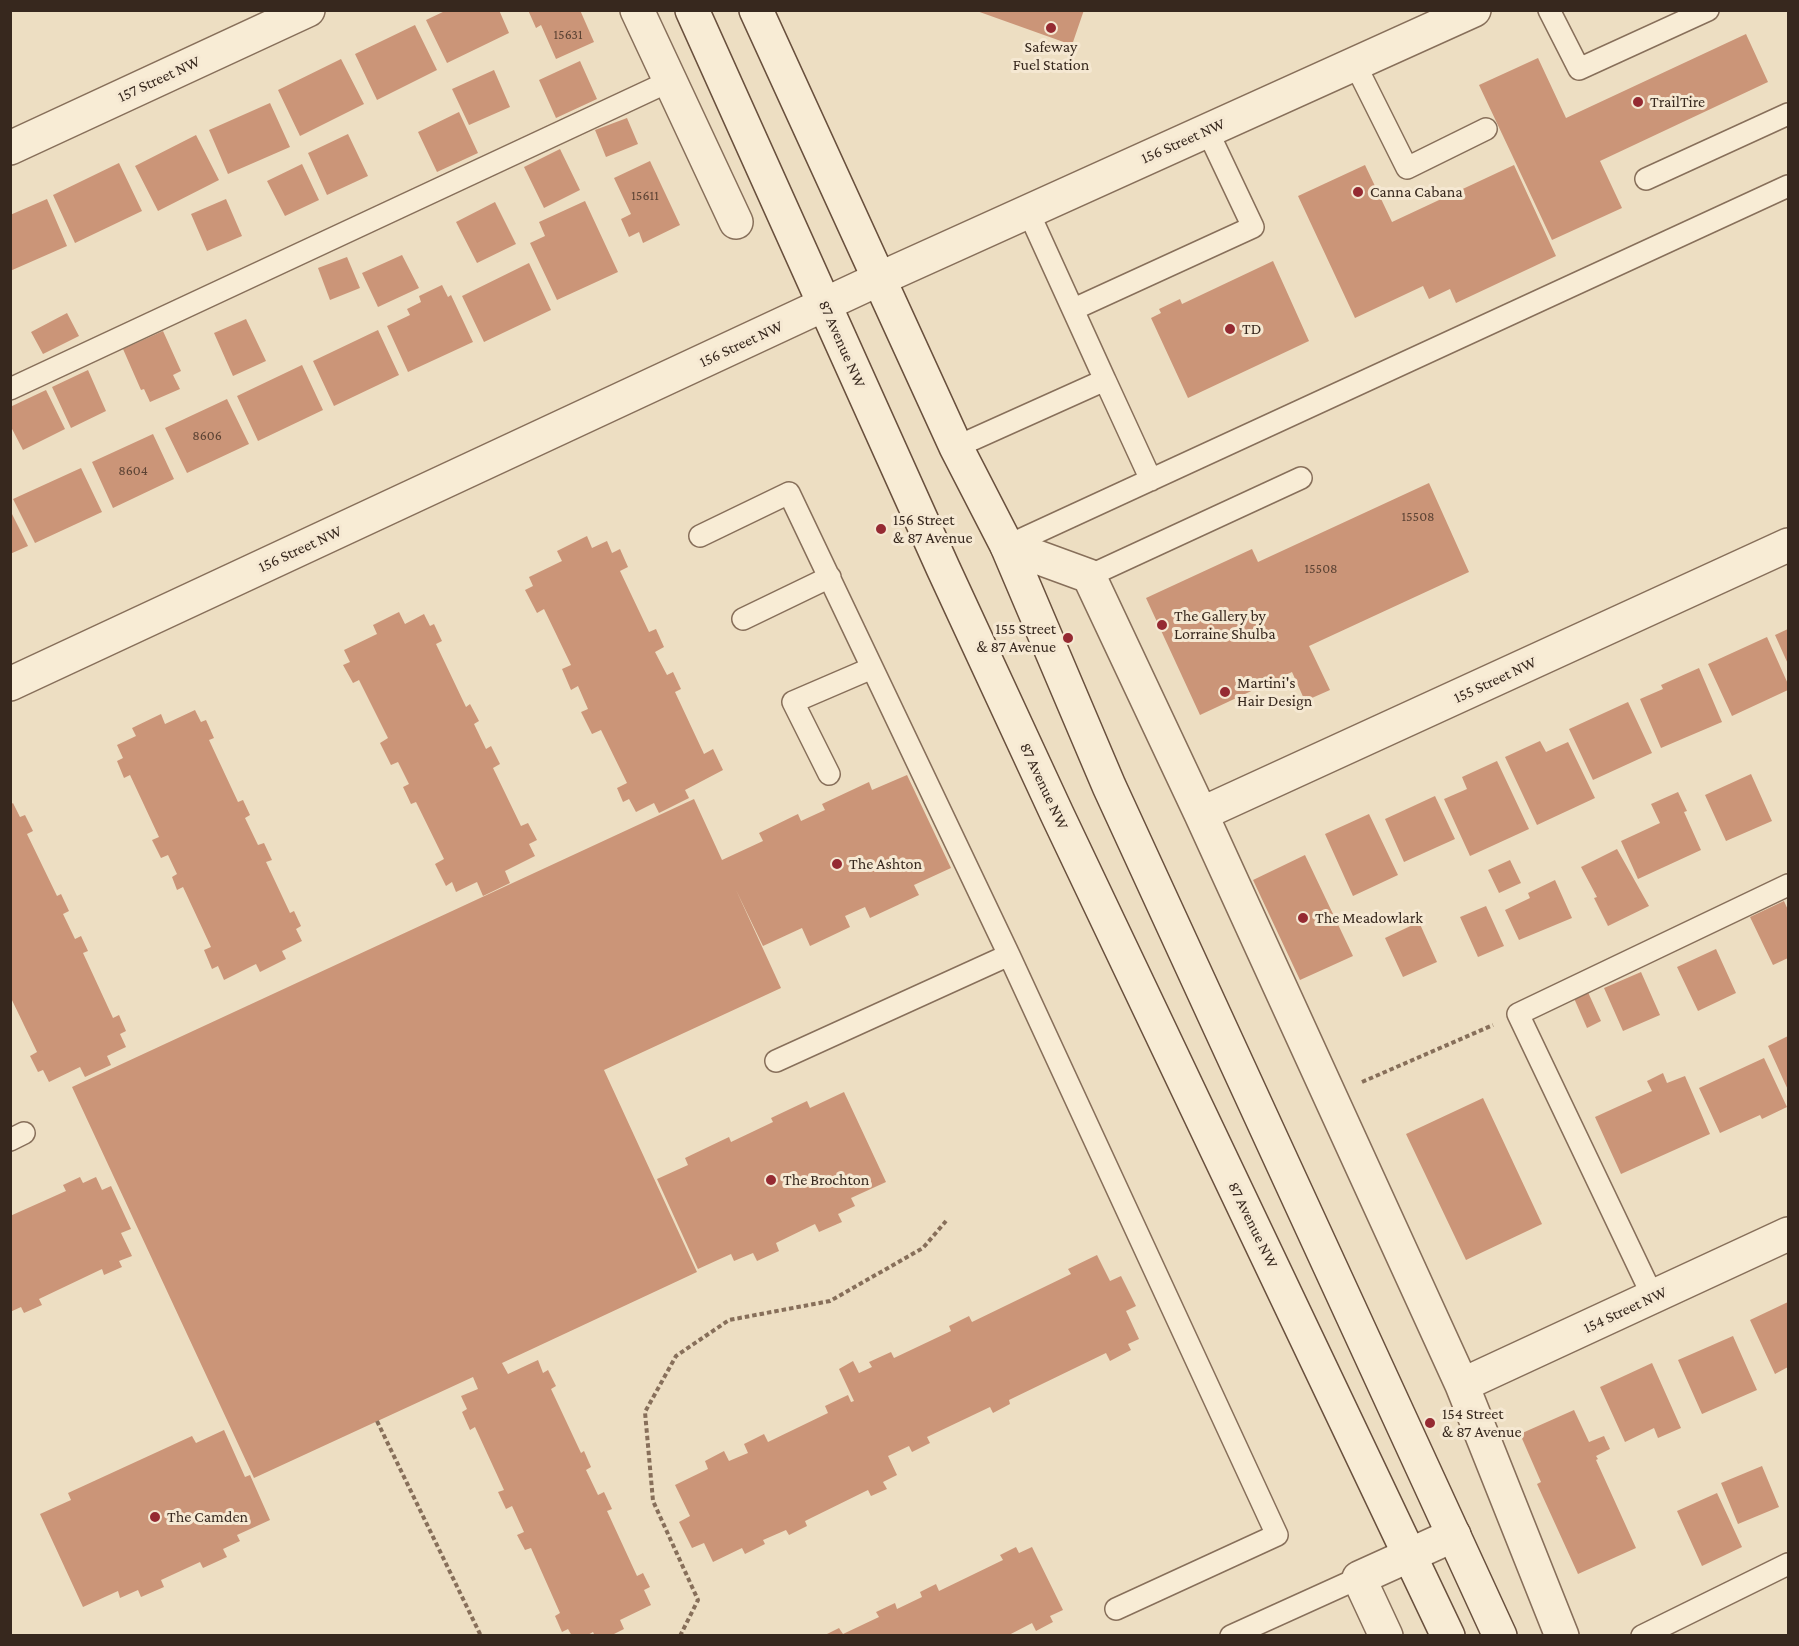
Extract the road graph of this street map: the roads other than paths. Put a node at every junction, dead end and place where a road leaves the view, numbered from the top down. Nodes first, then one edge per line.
1 (308, 10) edge
2 (637, 10) edge
3 (692, 10) edge
4 (756, 10) edge
5 (1474, 10) edge
6 (1549, 10) edge
7 (1708, 10) edge
8 (1354, 64) junction
9 (670, 81) junction
10 (1788, 114) edge
11 (1486, 129) dead end
12 (1207, 130) junction
13 (10, 148) edge
14 (1646, 179) dead end
15 (1788, 186) edge
16 (1028, 211) junction
17 (736, 222) dead end
18 (879, 279) junction
19 (824, 305) junction
20 (1074, 309) junction
21 (1105, 380) junction
22 (10, 389) edge
23 (956, 447) junction
24 (1301, 478) dead end
25 (1151, 480) junction
26 (700, 536) dead end
27 (1007, 546) junction
28 (1788, 546) edge
29 (1089, 576) junction
30 (830, 577) junction
31 (743, 619) dead end
32 (872, 668) junction
33 (10, 684) edge
34 (829, 774) dead end
35 (1201, 814) junction
36 (1788, 885) edge
37 (1010, 955) junction
38 (776, 1061) dead end
39 (1788, 1234) edge
40 (1653, 1297) junction
41 (1462, 1385) junction
42 (1454, 1535) junction
43 (1411, 1554) junction
44 (1788, 1564) edge
45 (1359, 1578) junction
46 (1116, 1609) dead end
47 (1231, 1635) edge
48 (1386, 1635) edge
49 (1448, 1635) edge
50 (1500, 1635) edge
51 (1562, 1635) edge
52 (1642, 1635) edge

1 - 13 street, 157 Street NW
2 - 9 street
3 - 19 street, 87 Avenue NW
4 - 18 street
5 - 8 street, 156 Street NW
6 - 7 lane
8 - 11 lane
8 - 12 street, 156 Street NW
9 - 17 street
9 - 22 lane
10 - 14 lane
12 - 16 street, 156 Street NW
12 - 20 lane
15 - 25 lane
16 - 18 street, 156 Street NW
16 - 20 lane
18 - 19 street, 156 Street NW
18 - 23 street
19 - 33 street, 156 Street NW
19 - 43 street, 87 Avenue NW
20 - 21 lane
21 - 23 lane
21 - 25 lane
23 - 27 street
24 - 29 lane
25 - 27 lane
26 - 30 lane
27 - 29 street
27 - 42 street
28 - 35 street, 155 Street NW
29 - 35 street
30 - 31 lane
30 - 32 lane
32 - 34 lane
32 - 37 lane
35 - 41 street
36 - 40 lane
37 - 38 lane
37 - 46 lane
39 - 40 street, 154 Street NW
40 - 41 street, 154 Street NW
41 - 51 street
42 - 43 street
42 - 50 street
43 - 45 street
43 - 49 street, 87 Avenue NW
44 - 52 lane
45 - 47 lane
45 - 48 street

